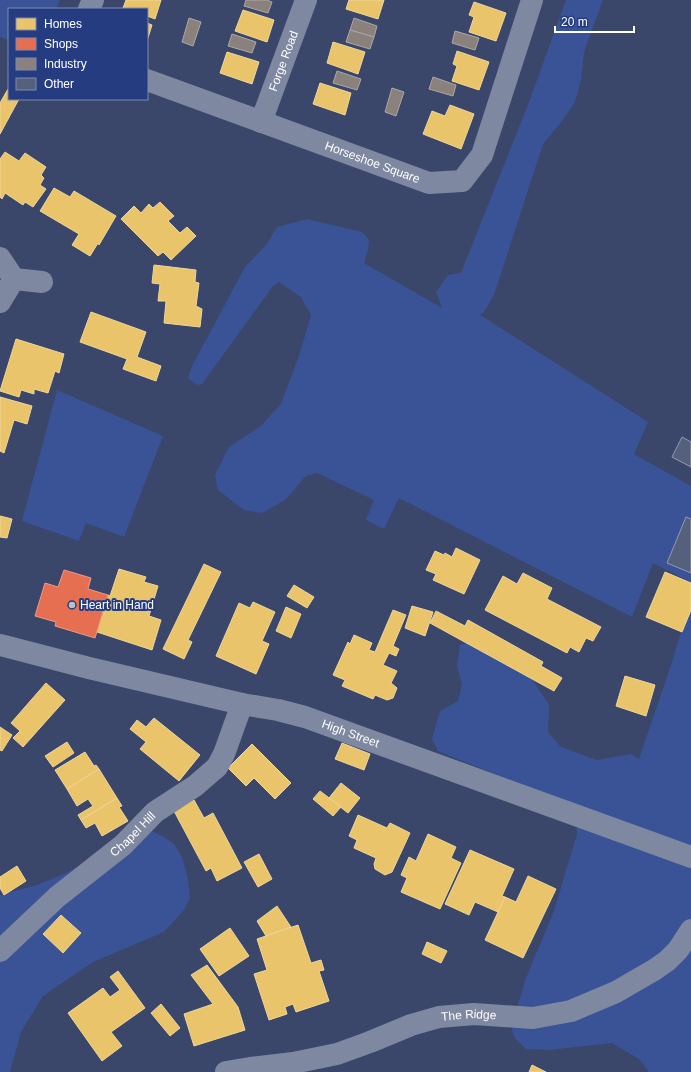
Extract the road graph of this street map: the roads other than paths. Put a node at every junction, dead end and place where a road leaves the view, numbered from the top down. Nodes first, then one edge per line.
1 (306, 0) edge
2 (532, 0) edge
3 (148, 80) edge
4 (261, 122) junction
5 (0, 258) edge
6 (14, 279) junction
7 (42, 282) dead end
8 (0, 302) edge
9 (0, 645) edge
10 (242, 704) junction
11 (691, 857) edge
12 (691, 930) edge
13 (0, 951) edge
14 (226, 1072) edge

1 - 4 street, Forge Road
2 - 4 street, Horseshoe Square
3 - 4 street, Horseshoe Square
5 - 6 street
6 - 7 street
6 - 8 street
9 - 10 street, High Street
10 - 11 street, High Street
10 - 13 street, Chapel Hill
12 - 14 street, The Ridge

